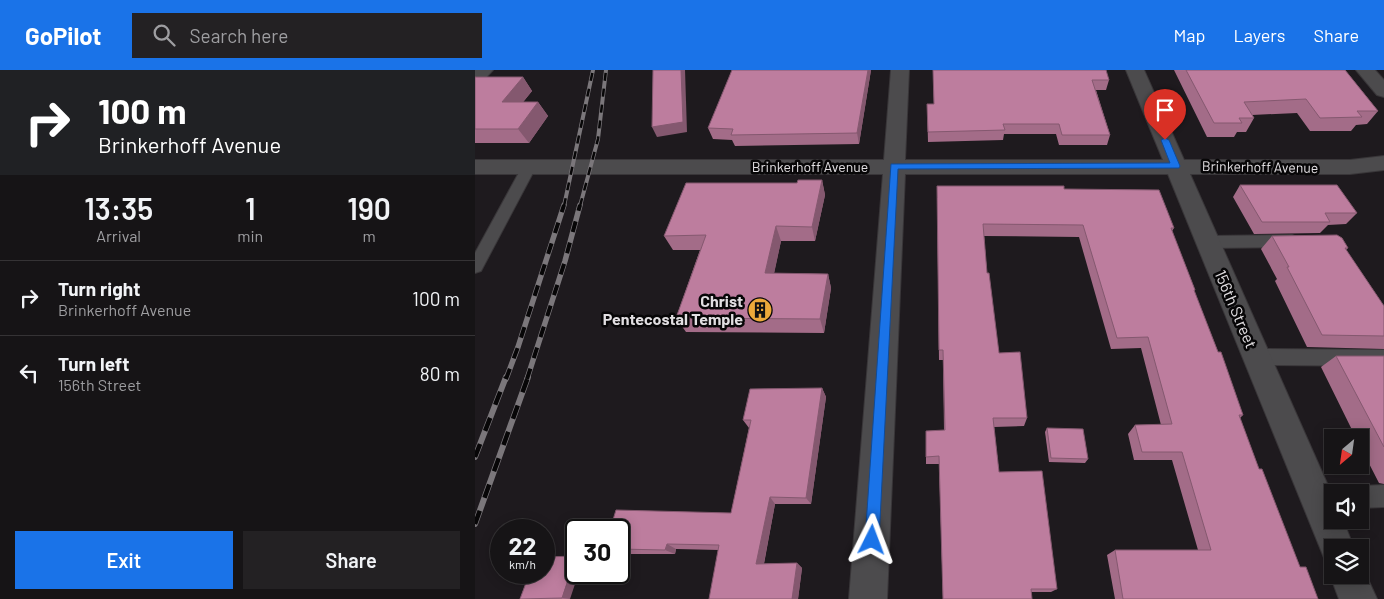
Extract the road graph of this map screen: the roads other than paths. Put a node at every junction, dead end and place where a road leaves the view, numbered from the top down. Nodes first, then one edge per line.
1 (483, 70) edge
2 (900, 70) edge
3 (1135, 70) edge
4 (1365, 70) edge
5 (475, 79) edge
6 (1384, 91) edge
7 (1384, 163) edge
8 (475, 166) edge
9 (529, 166) junction
10 (894, 166) junction
11 (1175, 166) junction
12 (1309, 241) edge
13 (1207, 242) junction
14 (475, 268) edge
15 (1257, 358) junction
16 (1384, 358) edge
17 (1384, 496) edge
18 (1369, 497) edge
19 (1324, 498) edge
20 (1352, 584) edge
21 (868, 599) edge
22 (1358, 599) edge

1 - 5 street
2 - 10 street
3 - 11 street, 156th Street
4 - 6 street
7 - 11 street, Brinkerhoff Avenue
8 - 9 street, Brinkerhoff Avenue
9 - 10 street, Brinkerhoff Avenue
9 - 14 lane
10 - 11 street, Brinkerhoff Avenue
10 - 21 street
11 - 13 street, 156th Street
12 - 13 lane
13 - 15 street, 156th Street
15 - 16 lane
15 - 19 street, 156th Street
17 - 18 lane
20 - 22 street

